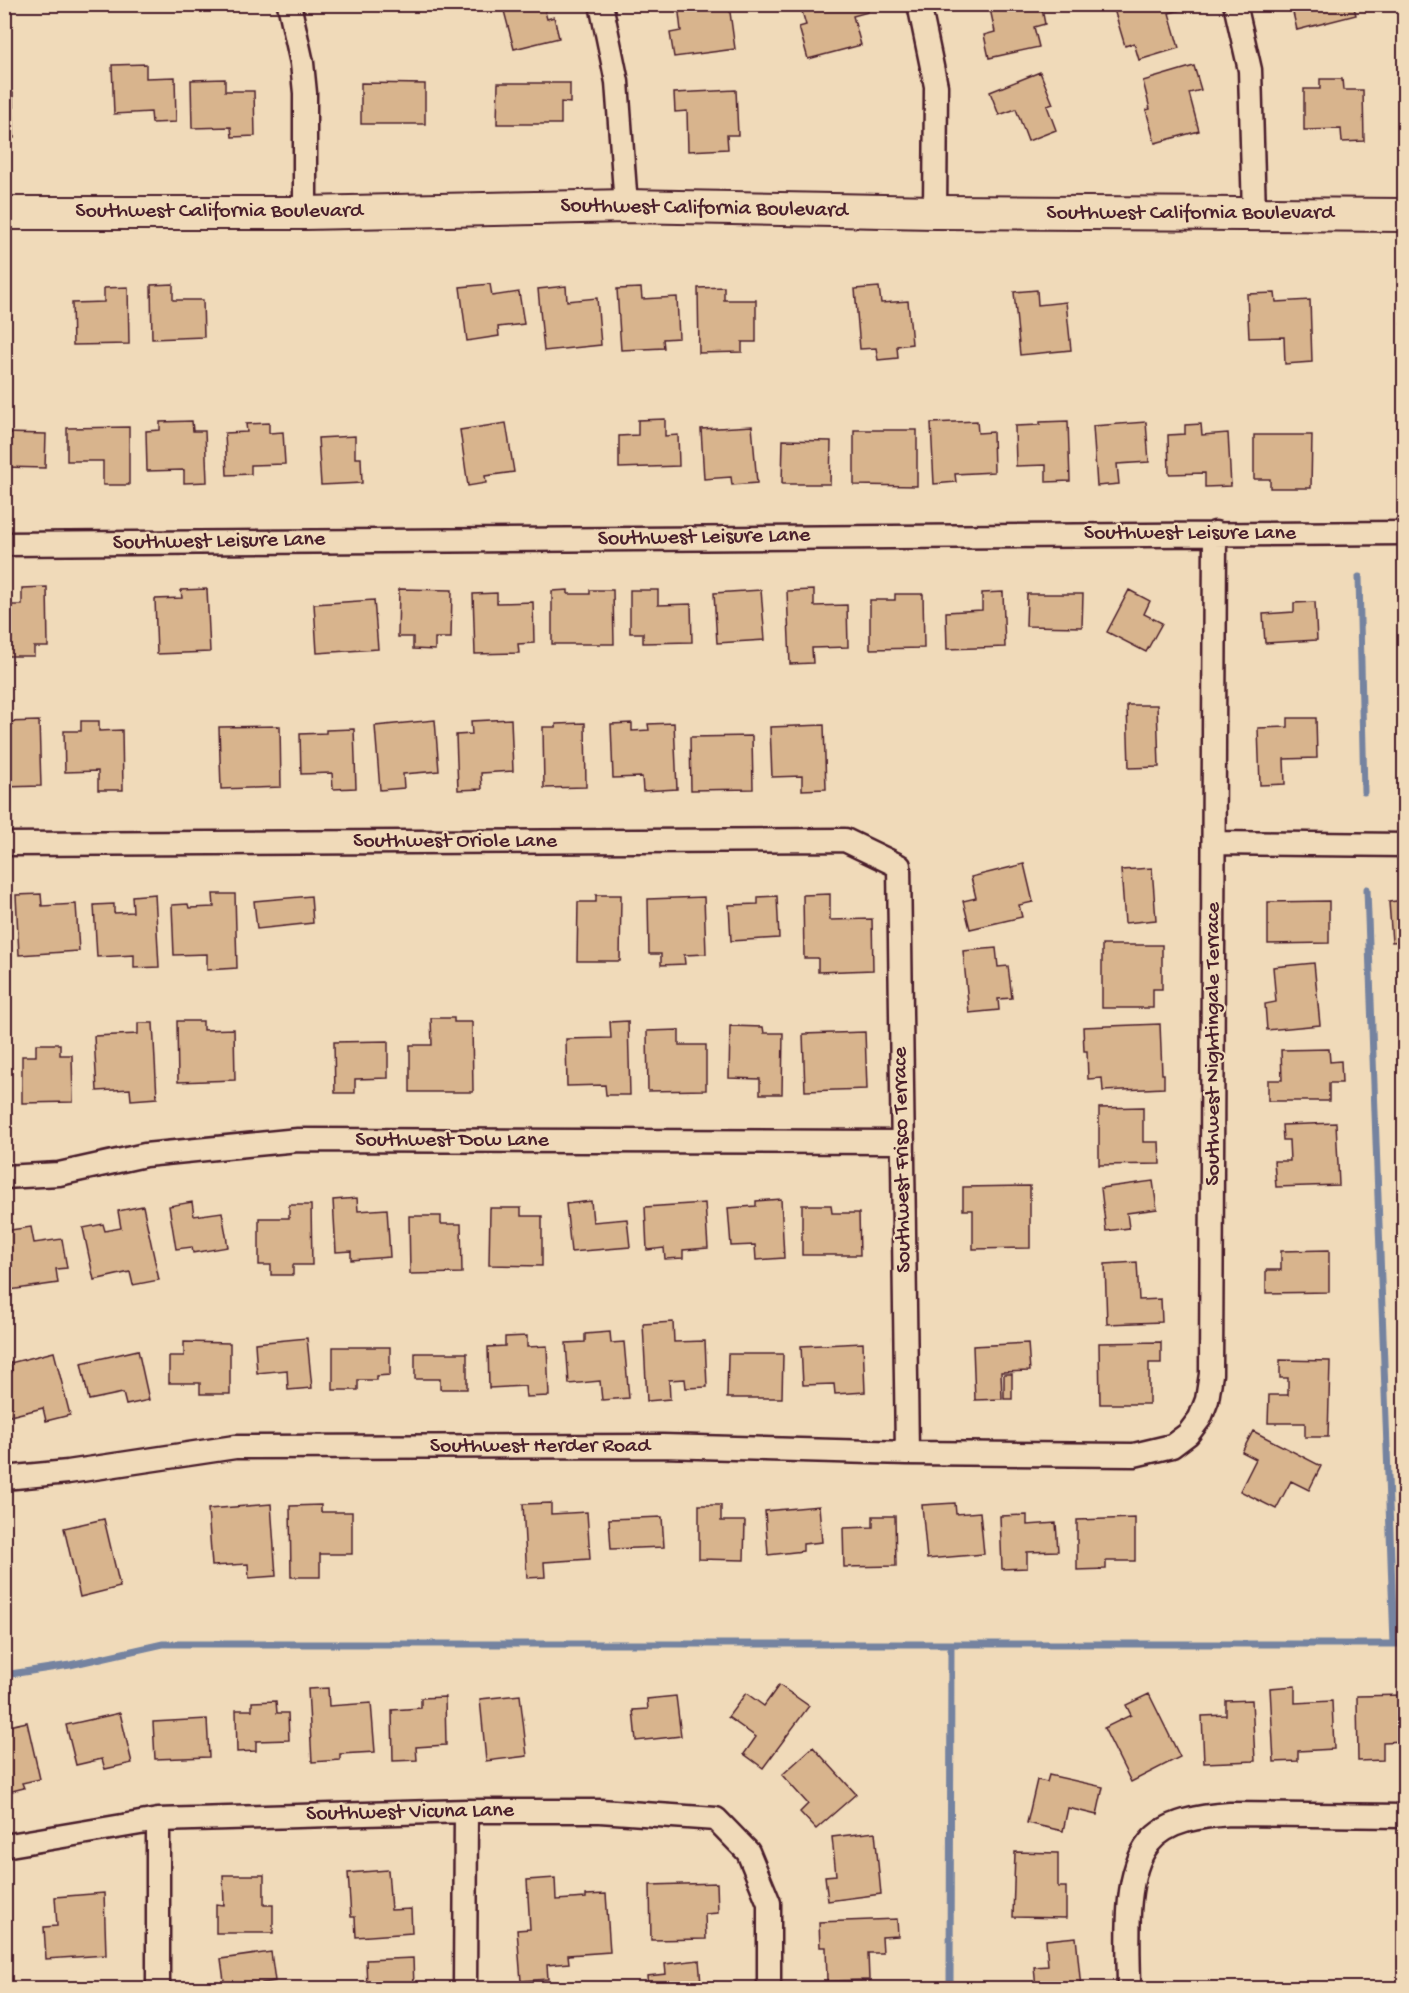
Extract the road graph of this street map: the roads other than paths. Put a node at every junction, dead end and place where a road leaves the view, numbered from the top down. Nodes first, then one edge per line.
1 (289, 4) edge
2 (601, 4) edge
3 (919, 4) edge
4 (1234, 4) edge
5 (626, 206) junction
6 (935, 212) junction
7 (4, 213) edge
8 (305, 213) junction
9 (1254, 214) junction
10 (1404, 215) edge
11 (1215, 533) junction
12 (1404, 533) edge
13 (4, 544) edge
14 (1215, 843) junction
15 (4, 844) edge
16 (1404, 845) edge
17 (899, 866) joint
18 (903, 1142) junction
19 (4, 1177) edge
20 (907, 1453) junction
21 (1078, 1455) joint
22 (4, 1478) edge
23 (466, 1811) junction
24 (1404, 1816) edge
25 (158, 1820) junction
26 (4, 1846) edge
27 (158, 1989) edge
28 (465, 1989) edge
29 (769, 1989) edge
30 (1129, 1989) edge

1 - 8 street
2 - 5 street
3 - 6 street
4 - 9 street
5 - 6 street, Southwest California Boulevard
5 - 8 street, Southwest California Boulevard
6 - 9 street, Southwest California Boulevard
7 - 8 street, Southwest California Boulevard
9 - 10 street, Southwest California Boulevard
11 - 12 street, Southwest Leisure Lane
11 - 13 street, Southwest Leisure Lane
11 - 14 street, Southwest Nightingale Terrace
14 - 16 street
14 - 21 street, Southwest Nightingale Terrace
15 - 17 street, Southwest Oriole Lane
17 - 18 street, Southwest Frisco Terrace
18 - 19 street, Southwest Dow Lane
18 - 20 street, Southwest Frisco Terrace
20 - 21 street, Southwest Herder Road
20 - 22 street, Southwest Herder Road
23 - 25 street, Southwest Vicuna Lane
23 - 28 street
23 - 29 street, Southwest Vicuna Lane
24 - 30 street
25 - 26 street, Southwest Vicuna Lane
25 - 27 street

